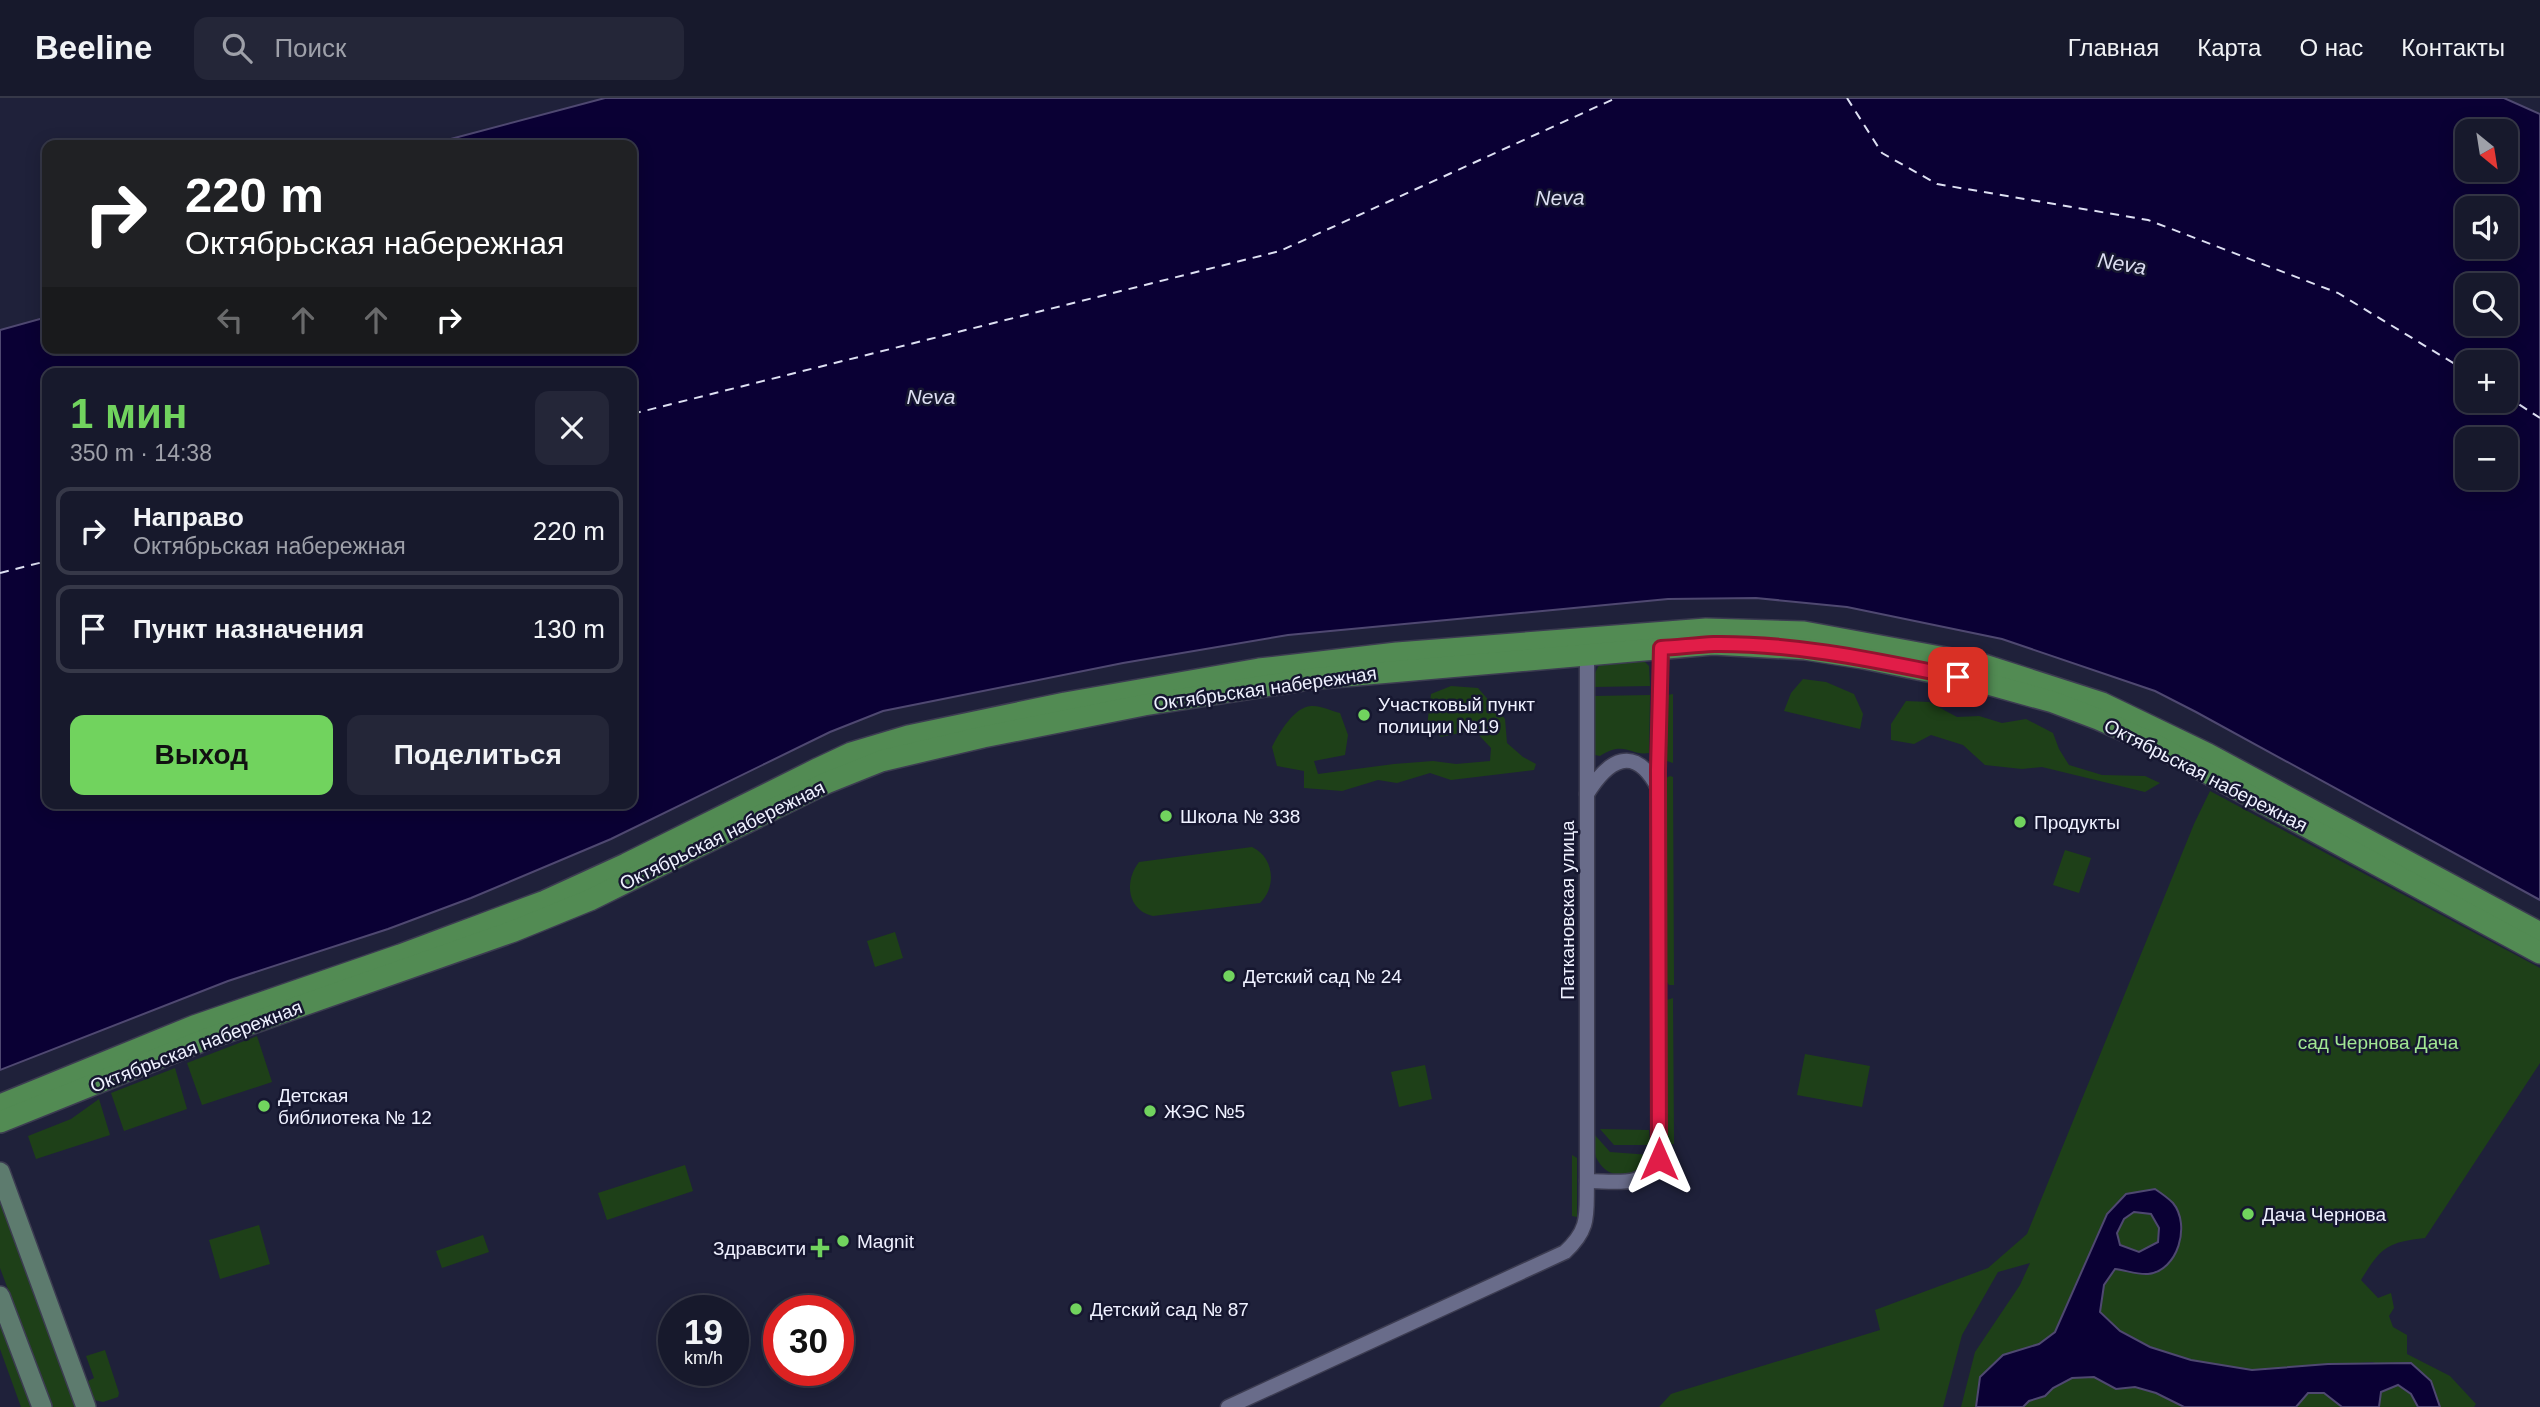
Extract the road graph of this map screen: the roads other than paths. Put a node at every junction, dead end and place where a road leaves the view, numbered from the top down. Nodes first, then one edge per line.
1 (1587, 647) junction
2 (1661, 648) junction
3 (1659, 789) junction
4 (1586, 796) junction
5 (2540, 933) edge
6 (2540, 953) edge
7 (0, 1105) edge
8 (0, 1122) edge
9 (0, 1172) edge
10 (1587, 1181) junction
11 (0, 1296) edge
12 (42, 1407) edge
13 (86, 1407) edge
14 (1228, 1407) edge

1 - 2 main road, Октябрьская набережная
1 - 4 street, Паткановская улица
1 - 5 main road, Октябрьская набережная
1 - 7 main road, Октябрьская набережная
1 - 8 main road, Октябрьская набережная
2 - 3 street
2 - 6 main road, Октябрьская набережная
3 - 4 street
3 - 10 street
4 - 10 street, Паткановская улица
9 - 13 main road
10 - 14 street, Паткановская улица
11 - 12 main road

